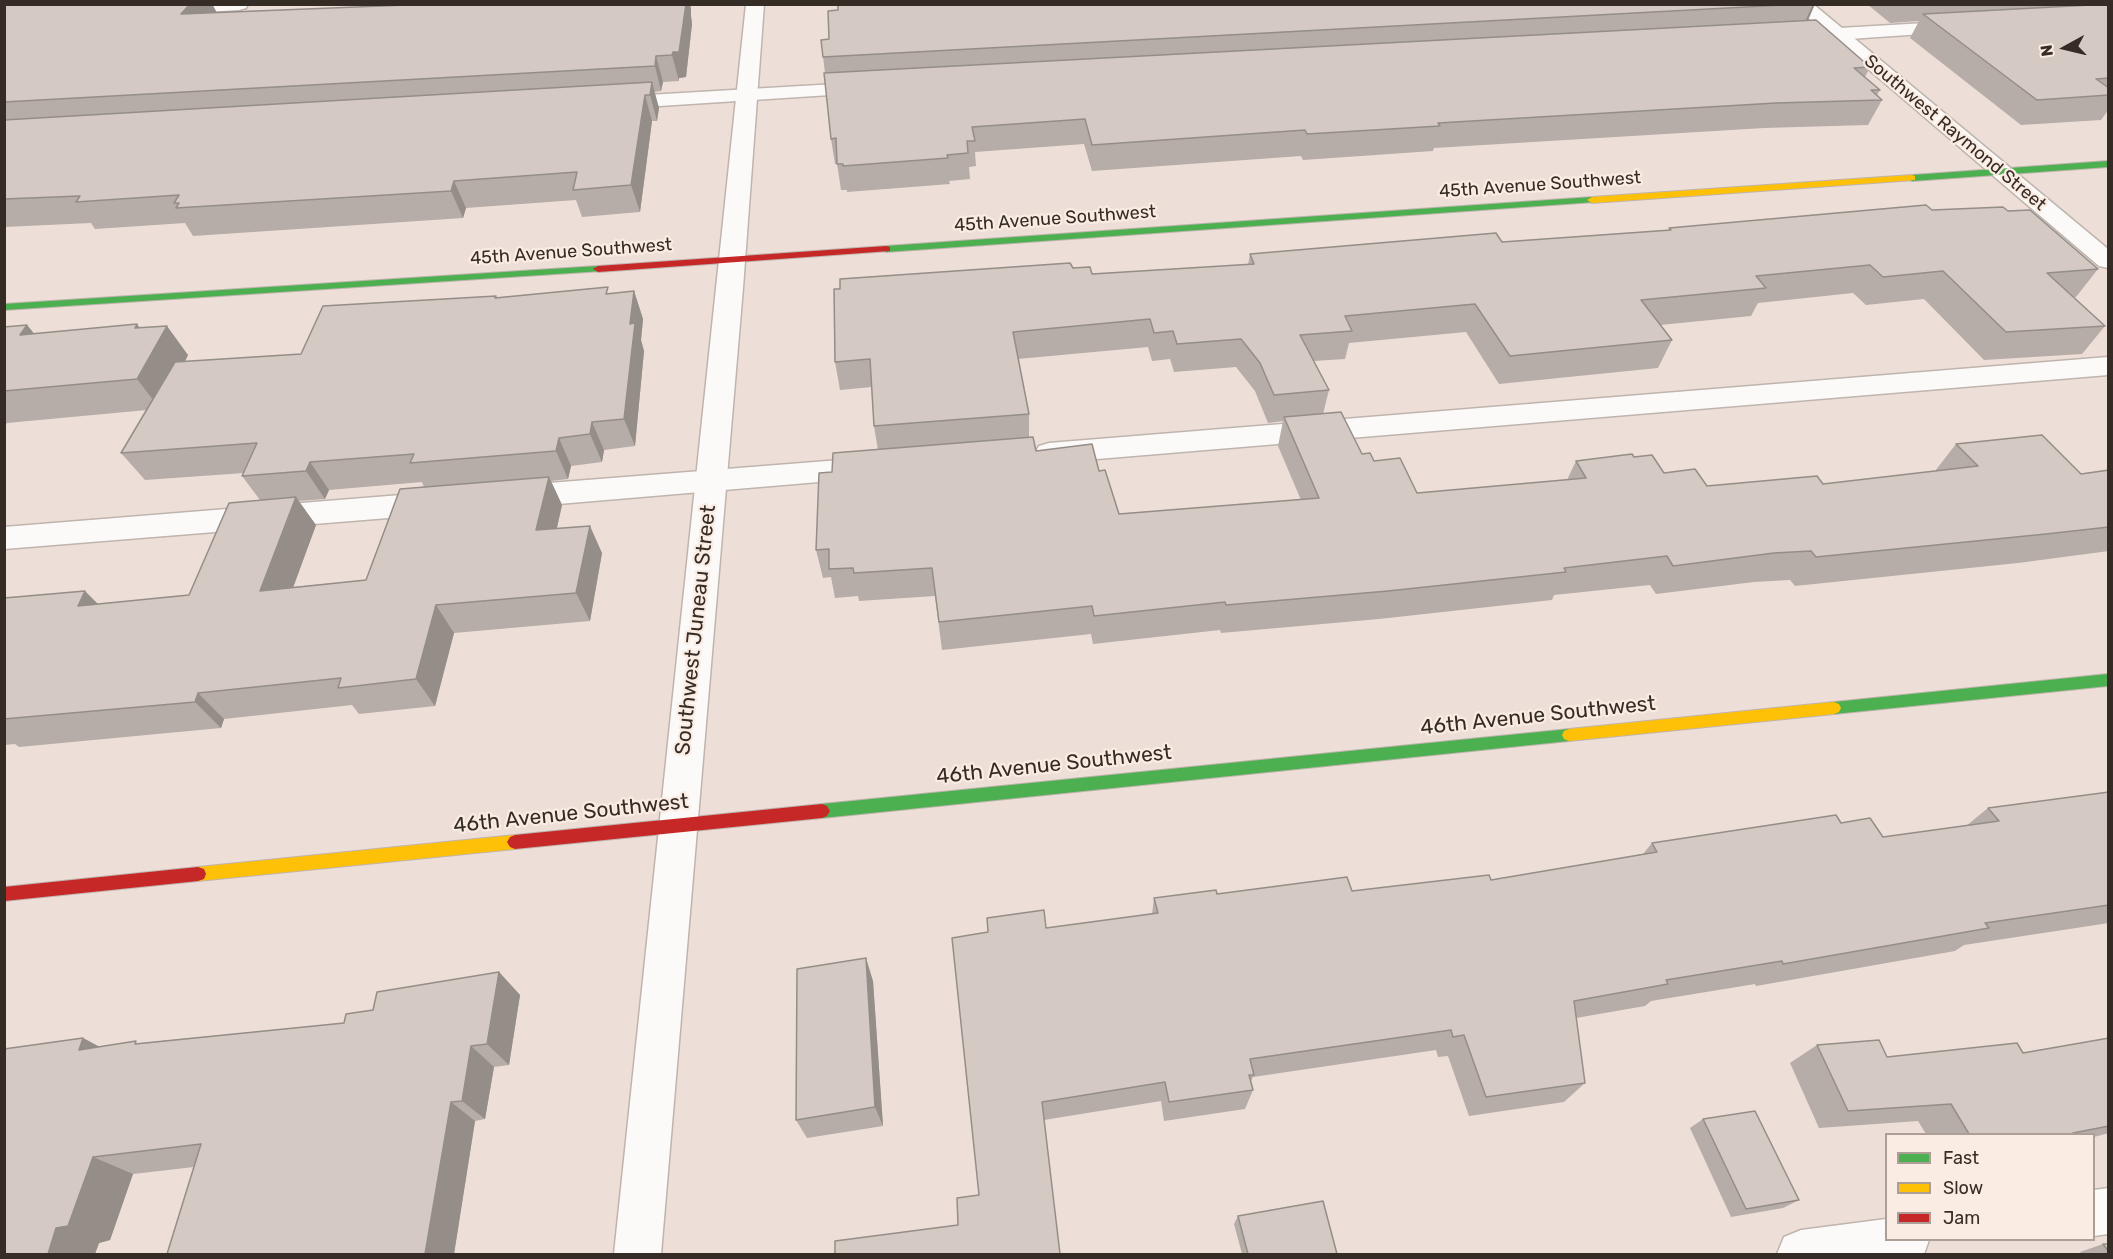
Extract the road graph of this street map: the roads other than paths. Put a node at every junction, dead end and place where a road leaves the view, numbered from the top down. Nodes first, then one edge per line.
1 (239, 4) edge
2 (755, 4) edge
3 (1801, 4) edge
4 (145, 9) edge
5 (1979, 26) edge
6 (1838, 34) junction
7 (1786, 37) edge
8 (888, 87) edge
9 (748, 95) junction
10 (598, 104) edge
11 (2109, 164) edge
12 (2000, 171) junction
13 (732, 260) junction
14 (2109, 261) edge
15 (4, 307) edge
16 (2109, 366) edge
17 (1024, 455) edge
18 (905, 464) edge
19 (711, 481) junction
20 (4, 538) edge
21 (2109, 680) edge
22 (677, 825) junction
23 (4, 894) edge
24 (1892, 1241) edge
25 (637, 1254) edge
26 (1800, 1254) edge

1 - 4 street
2 - 9 street, Southwest Juneau Street
3 - 6 street, Southwest Raymond Street
5 - 6 street
6 - 7 street
6 - 12 street, Southwest Raymond Street
8 - 9 street
9 - 10 street
9 - 13 street, Southwest Juneau Street
11 - 12 street, 45th Avenue Southwest
12 - 13 street, 45th Avenue Southwest
12 - 14 street, Southwest Raymond Street
13 - 15 street, 45th Avenue Southwest
13 - 19 street, Southwest Juneau Street
16 - 17 street
18 - 19 street
19 - 20 street
19 - 22 street, Southwest Juneau Street
21 - 22 street, 46th Avenue Southwest
22 - 23 street, 46th Avenue Southwest
22 - 25 street, Southwest Juneau Street
24 - 26 street

